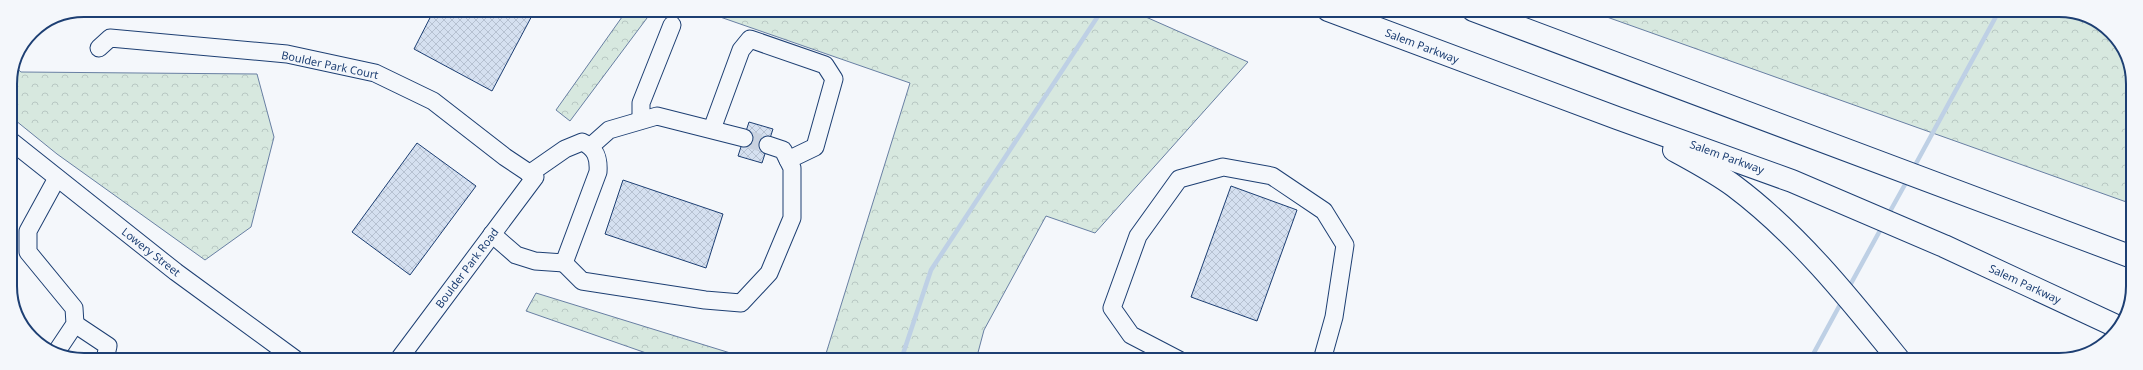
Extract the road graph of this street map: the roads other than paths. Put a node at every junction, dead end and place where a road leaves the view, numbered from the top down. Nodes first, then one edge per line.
1 (1347, 17) edge
2 (1492, 17) edge
3 (672, 24) dead end
4 (99, 48) dead end
5 (1617, 118) junction
6 (641, 120) junction
7 (712, 129) junction
8 (744, 138) tunnel mouth
9 (768, 145) tunnel mouth
10 (17, 146) edge
11 (591, 146) junction
12 (788, 160) junction
13 (532, 175) junction
14 (57, 178) junction
15 (492, 234) junction
16 (2126, 255) edge
17 (564, 263) junction
18 (75, 324) junction
19 (2113, 325) edge
20 (59, 348) edge
21 (106, 353) edge
22 (287, 353) edge
23 (403, 353) edge
24 (1166, 353) edge
25 (1324, 353) edge
26 (1893, 353) edge

1 - 5 highway, Salem Parkway
2 - 16 highway
3 - 6 street
4 - 13 street, Boulder Park Court
5 - 19 highway, Salem Parkway
5 - 26 highway
6 - 7 street
6 - 11 street
7 - 8 street
7 - 12 street
9 - 12 street
10 - 14 street, Lowery Street
11 - 13 street, Boulder Park Road
11 - 17 street
12 - 17 street
13 - 15 street, Boulder Park Road
14 - 18 street
14 - 22 street, Lowery Street
15 - 17 street
15 - 23 street, Boulder Park Road
18 - 20 street
18 - 21 street
24 - 25 street

